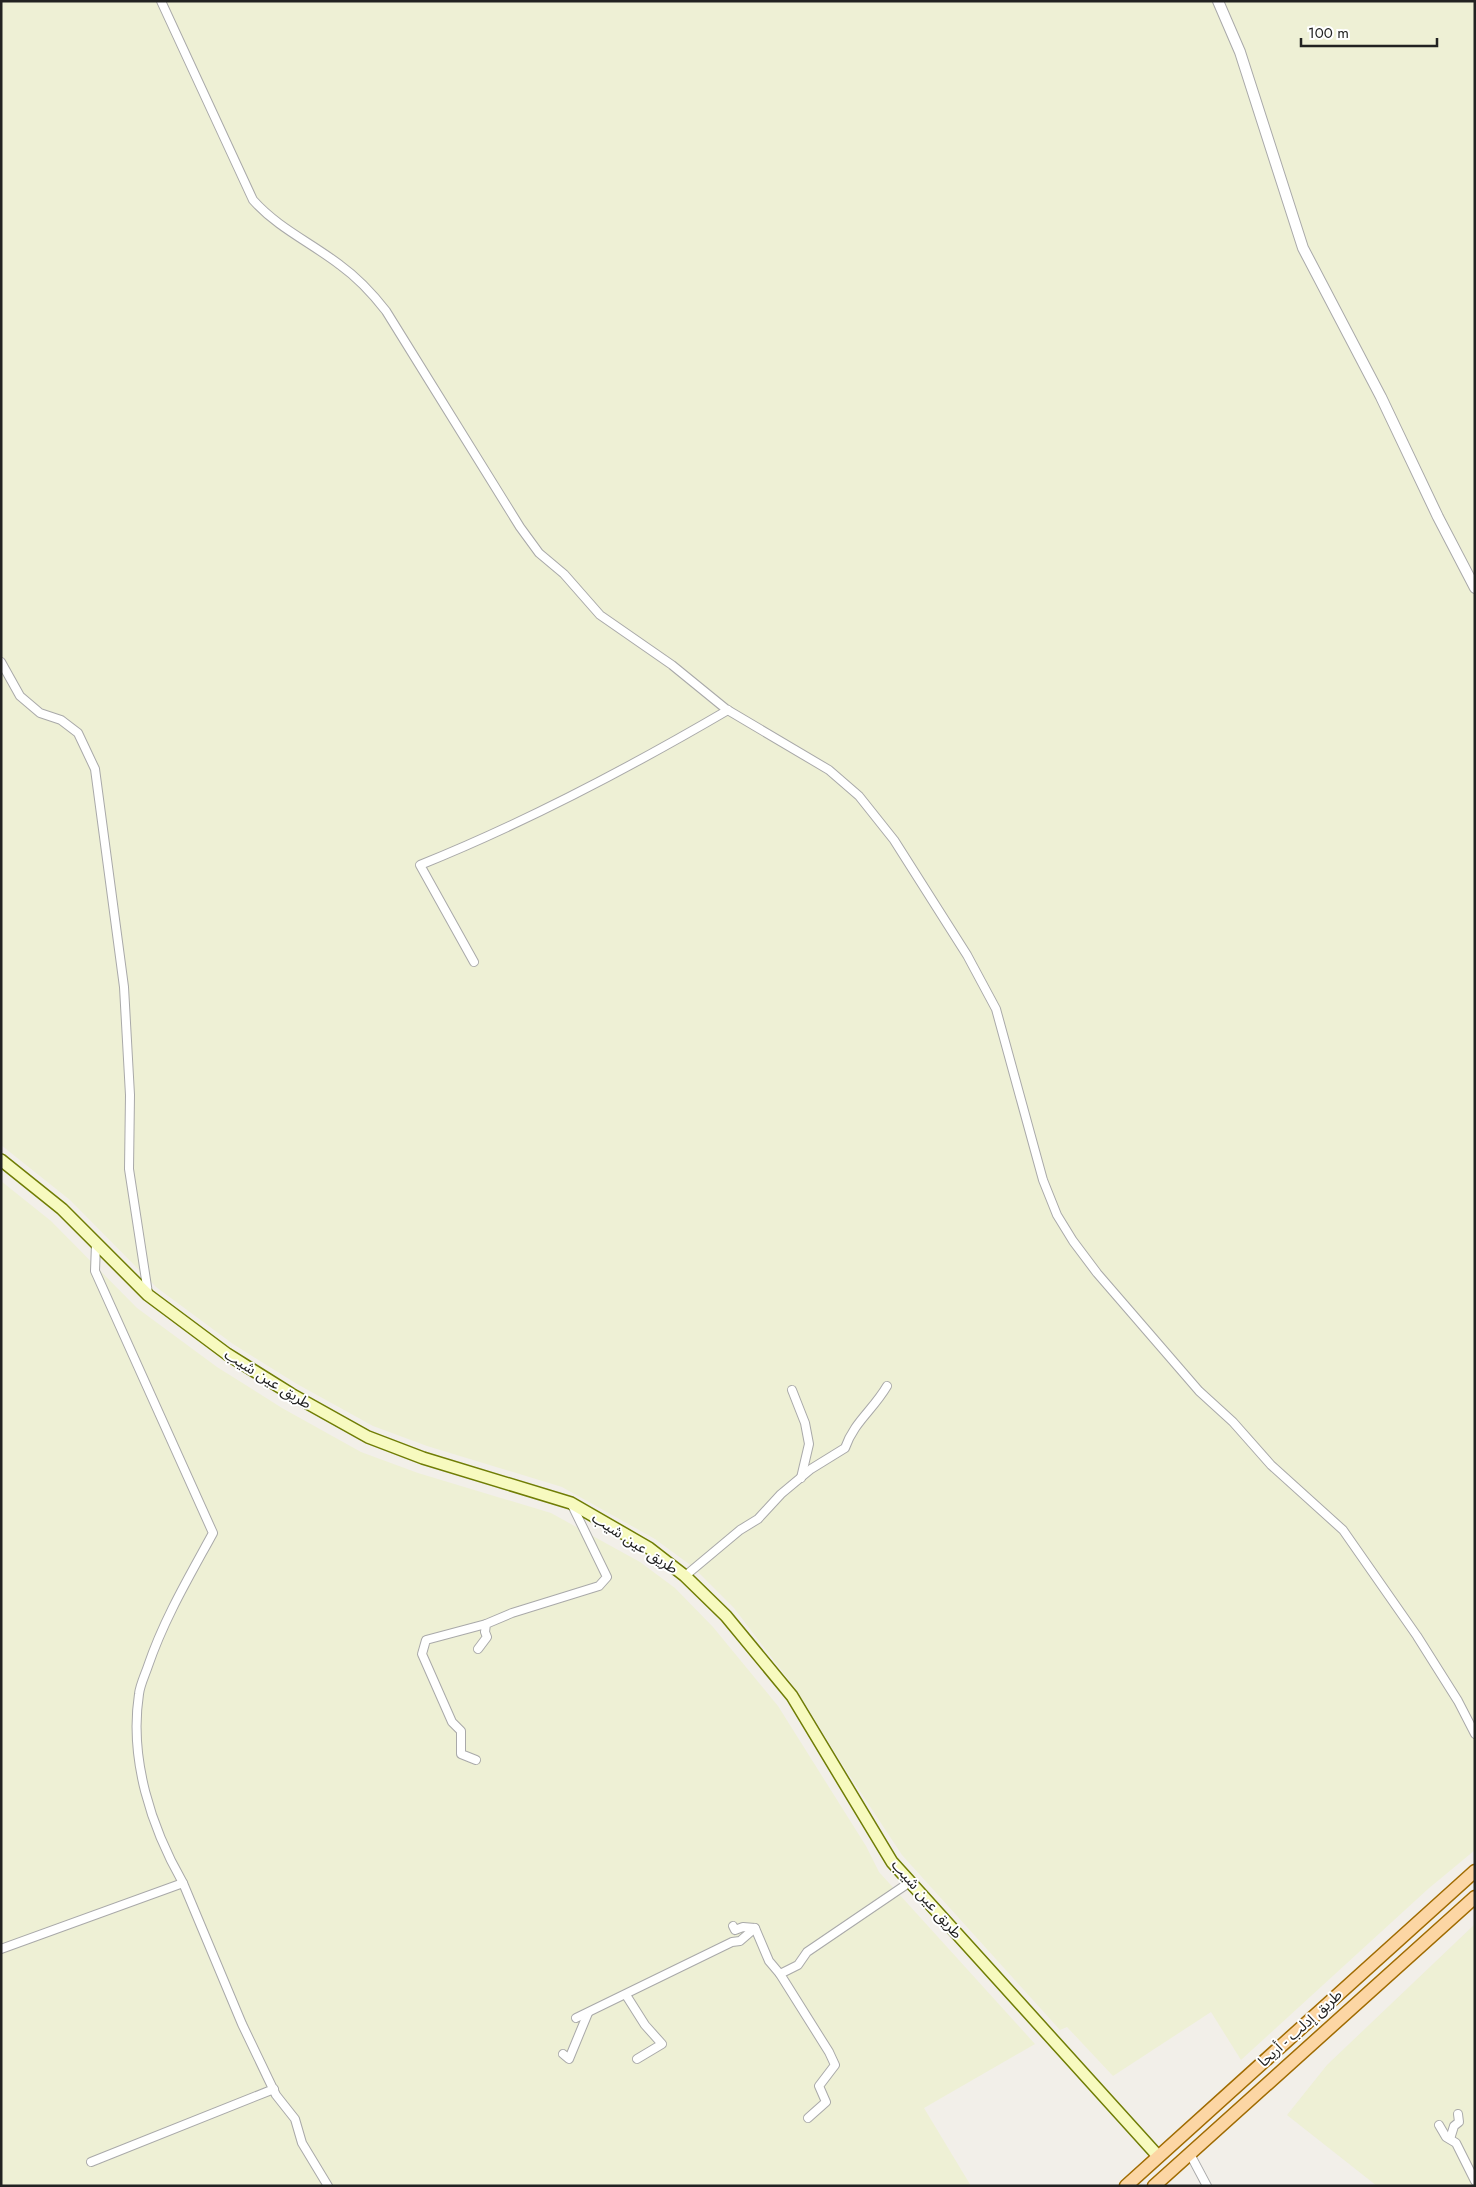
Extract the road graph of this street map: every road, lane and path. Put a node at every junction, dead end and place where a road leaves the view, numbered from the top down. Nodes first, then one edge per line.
1 (161, 1) edge
2 (1218, 1) edge
3 (1475, 588) edge
4 (1, 662) edge
5 (728, 710) junction
6 (474, 962) dead end
7 (1, 1160) edge
8 (96, 1244) junction
9 (148, 1296) junction
10 (887, 1386) dead end
11 (792, 1390) dead end
12 (801, 1478) junction
13 (571, 1503) junction
14 (686, 1576) junction
15 (486, 1624) junction
16 (478, 1649) dead end
17 (1475, 1734) edge
18 (476, 1760) dead end
19 (1475, 1871) edge
20 (910, 1882) junction
21 (183, 1883) junction
22 (1475, 1897) edge
23 (733, 1926) dead end
24 (755, 1928) junction
25 (1, 1949) edge
26 (780, 1974) junction
27 (626, 1995) junction
28 (588, 2012) junction
29 (576, 2018) dead end
30 (562, 2054) dead end
31 (637, 2059) dead end
32 (274, 2089) junction
33 (1458, 2114) dead end
34 (808, 2118) dead end
35 (1439, 2125) dead end
36 (1450, 2140) junction
37 (1190, 2154) junction
38 (1158, 2156) junction
39 (91, 2162) dead end
40 (1475, 2181) edge
41 (328, 2186) edge
42 (1126, 2186) edge
43 (1154, 2186) edge
44 (1207, 2186) edge

1 - 5 street
2 - 3 street
4 - 9 street
5 - 6 street
5 - 17 street
7 - 8 main road, طريق عين شيب
8 - 9 main road, طريق عين شيب
8 - 21 street
9 - 13 main road, طريق عين شيب
10 - 12 street
11 - 12 street
12 - 14 street
13 - 14 main road, طريق عين شيب
13 - 15 street
14 - 20 main road, طريق عين شيب
15 - 16 street
15 - 18 street
19 - 38 main road, طريق إدلب - أريحا
20 - 26 street
20 - 38 main road, طريق عين شيب
21 - 25 street
21 - 32 street
22 - 37 main road, طريق إدلب - أريحا
23 - 24 street
24 - 26 street
24 - 27 street
26 - 34 street
27 - 28 street
27 - 31 street
28 - 29 street
28 - 30 street
32 - 39 street
32 - 41 street
33 - 36 street
35 - 36 street
36 - 40 street
37 - 43 main road, طريق إدلب - أريحا
37 - 44 street
38 - 42 main road, طريق إدلب - أريحا

